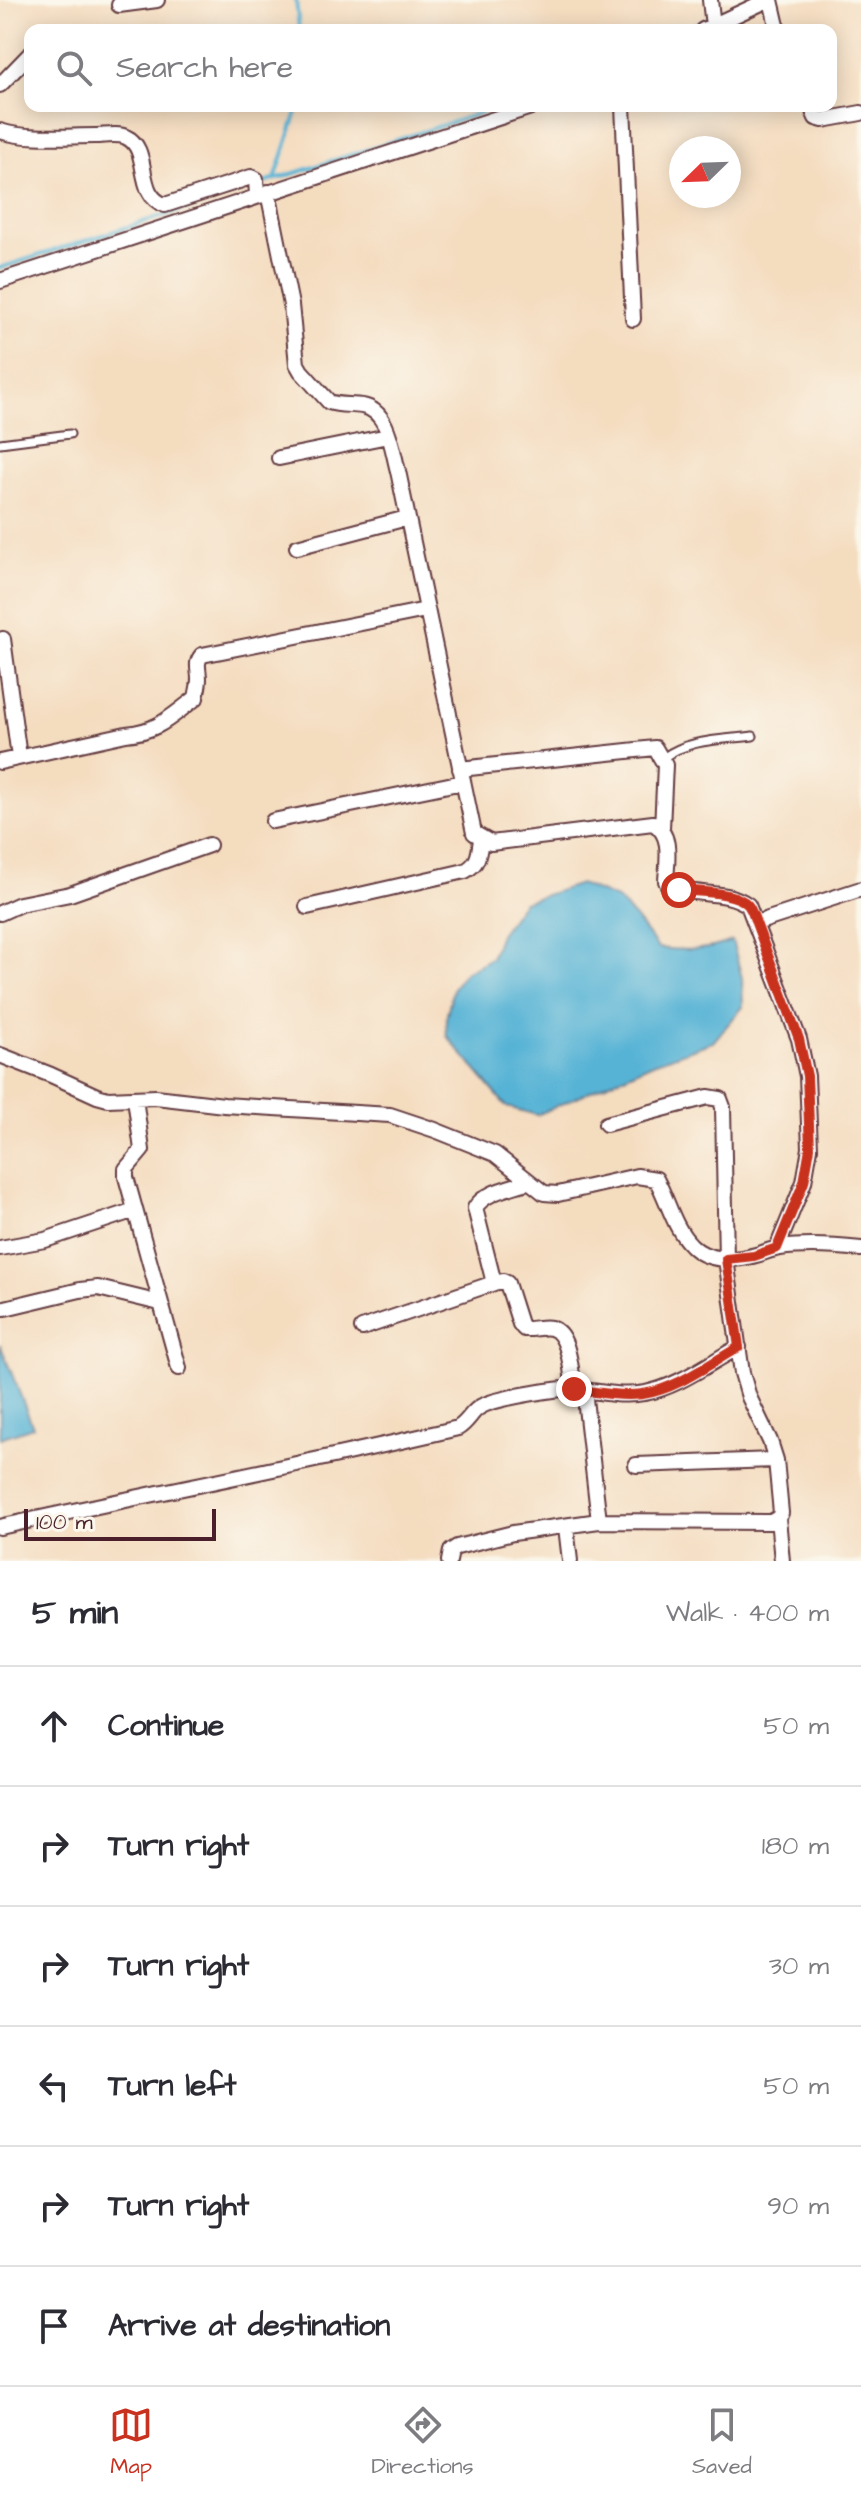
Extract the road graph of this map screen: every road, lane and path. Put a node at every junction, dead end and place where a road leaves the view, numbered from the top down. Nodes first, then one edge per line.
1 (157, 0) edge
2 (769, 0) edge
3 (119, 5) dead end
4 (709, 17) edge
5 (776, 24) edge
6 (24, 60) edge
7 (0, 85) edge
8 (514, 112) edge
9 (623, 112) edge
10 (814, 112) edge
11 (861, 113) edge
12 (0, 131) edge
13 (259, 189) junction
14 (0, 281) edge
15 (633, 319) dead end
16 (70, 434) dead end
17 (388, 436) junction
18 (0, 443) edge
19 (279, 458) dead end
20 (407, 518) junction
21 (297, 547) dead end
22 (426, 610) junction
23 (3, 639) dead end
24 (753, 736) dead end
25 (19, 757) junction
26 (663, 758) junction
27 (0, 762) edge
28 (461, 775) junction
29 (273, 821) dead end
30 (662, 828) junction
31 (481, 839) junction
32 (209, 845) dead end
33 (861, 889) edge
34 (307, 907) dead end
35 (0, 913) edge
36 (756, 923) junction
37 (0, 1055) edge
38 (145, 1098) junction
39 (606, 1124) dead end
40 (527, 1182) junction
41 (135, 1210) junction
42 (0, 1248) edge
43 (777, 1248) junction
44 (861, 1249) edge
45 (726, 1259) junction
46 (494, 1283) junction
47 (160, 1303) junction
48 (5, 1308) dead end
49 (362, 1328) dead end
50 (739, 1347) junction
51 (179, 1368) dead end
52 (579, 1390) junction
53 (776, 1460) junction
54 (636, 1465) dead end
55 (778, 1518) junction
56 (599, 1521) junction
57 (0, 1527) edge
58 (566, 1527) junction
59 (449, 1561) edge
60 (570, 1561) edge
61 (782, 1561) edge

1 - 3 street
2 - 4 street
2 - 5 street
6 - 7 street
8 - 13 street
9 - 15 street
10 - 11 street
12 - 13 street
13 - 14 street
13 - 17 street
16 - 18 lane
17 - 19 street
17 - 20 street
20 - 21 street
20 - 22 street
22 - 25 street
22 - 28 street
23 - 25 street
24 - 26 lane
25 - 27 street
26 - 28 street
26 - 30 street
28 - 29 street
28 - 31 street
30 - 31 street
30 - 36 street
31 - 34 street
32 - 35 street
33 - 36 street
36 - 43 street
37 - 38 street
38 - 40 street
38 - 41 street
39 - 45 street
40 - 45 street
40 - 46 street
41 - 42 street
41 - 47 street
43 - 44 street
43 - 45 street
45 - 50 street
46 - 49 street
46 - 52 street
47 - 48 street
47 - 51 street
50 - 52 street
50 - 53 street
52 - 56 street
52 - 57 street
53 - 54 street
53 - 55 street
55 - 56 street
55 - 61 street
56 - 58 street
58 - 59 street
58 - 60 street

